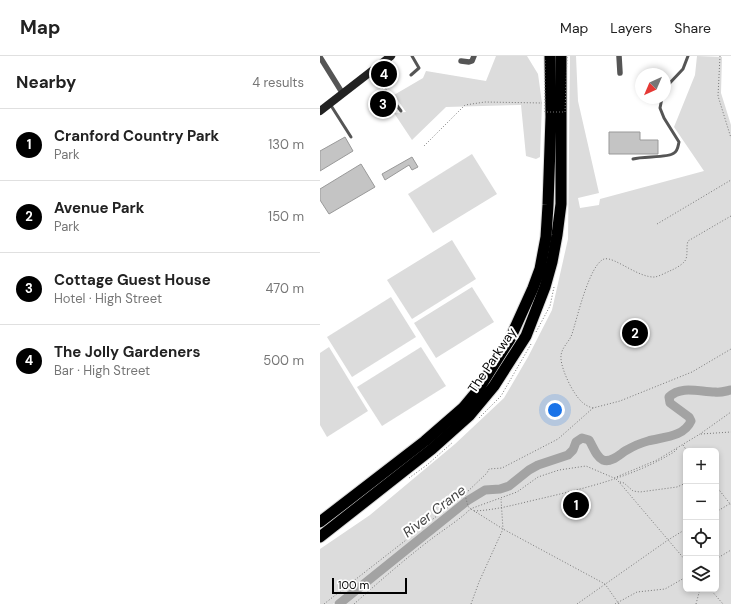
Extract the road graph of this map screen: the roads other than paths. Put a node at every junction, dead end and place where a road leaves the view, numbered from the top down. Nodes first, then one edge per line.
1 (391, 56) edge
2 (412, 56) edge
3 (474, 56) edge
4 (619, 56) edge
5 (688, 56) edge
6 (320, 57) edge
7 (551, 57) edge
8 (460, 61) dead end
9 (371, 71) junction
10 (620, 73) dead end
11 (411, 75) dead end
12 (671, 82) edge
13 (343, 94) junction
14 (330, 104) junction
15 (661, 104) edge
16 (320, 111) edge
17 (401, 111) dead end
18 (351, 137) dead end
19 (633, 159) dead end
20 (320, 522) edge
21 (320, 537) edge

1 - 9 street
2 - 11 lane
3 - 8 street
4 - 10 street
5 - 12 lane
6 - 13 street
7 - 20 highway, The Parkway
7 - 21 highway, The Parkway
9 - 13 street
9 - 17 lane
13 - 14 street
14 - 16 street
14 - 18 lane
15 - 19 lane

